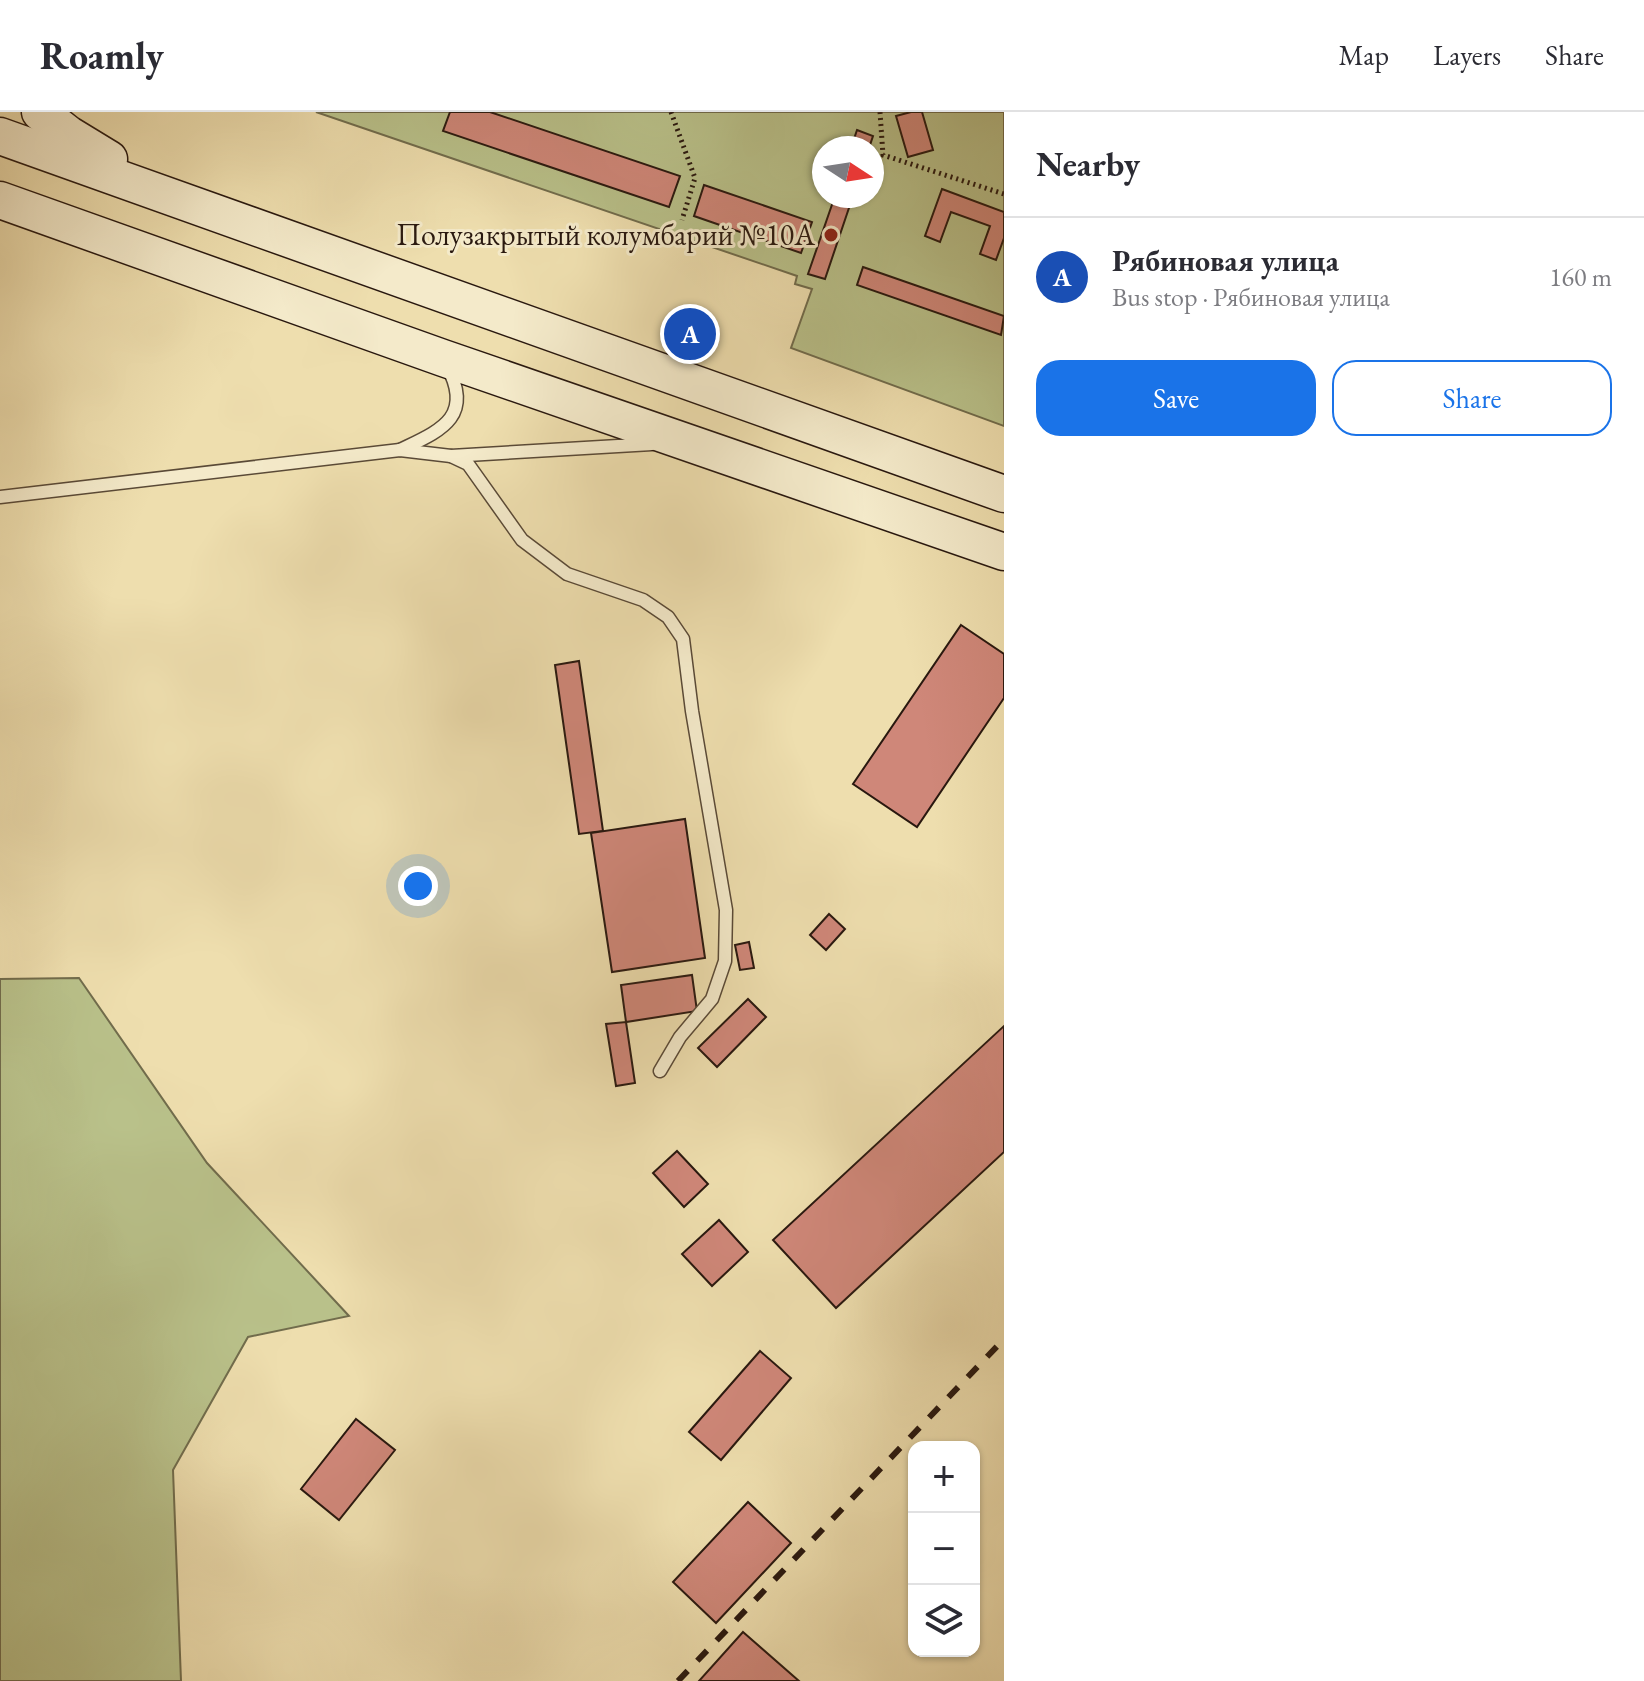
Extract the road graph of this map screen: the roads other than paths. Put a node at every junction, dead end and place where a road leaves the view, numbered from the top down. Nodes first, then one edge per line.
1 (40, 112) edge
2 (0, 136) edge
3 (175, 199) junction
4 (0, 200) edge
5 (443, 358) junction
6 (691, 443) junction
7 (400, 450) junction
8 (451, 456) junction
9 (1004, 494) edge
10 (0, 497) edge
11 (1004, 552) edge
12 (660, 1071) dead end

1 - 3 main road
2 - 3 main road
3 - 9 main road
4 - 5 main road
5 - 6 main road
5 - 7 lane
6 - 8 lane
6 - 11 main road
7 - 8 lane
7 - 10 lane
8 - 12 lane

